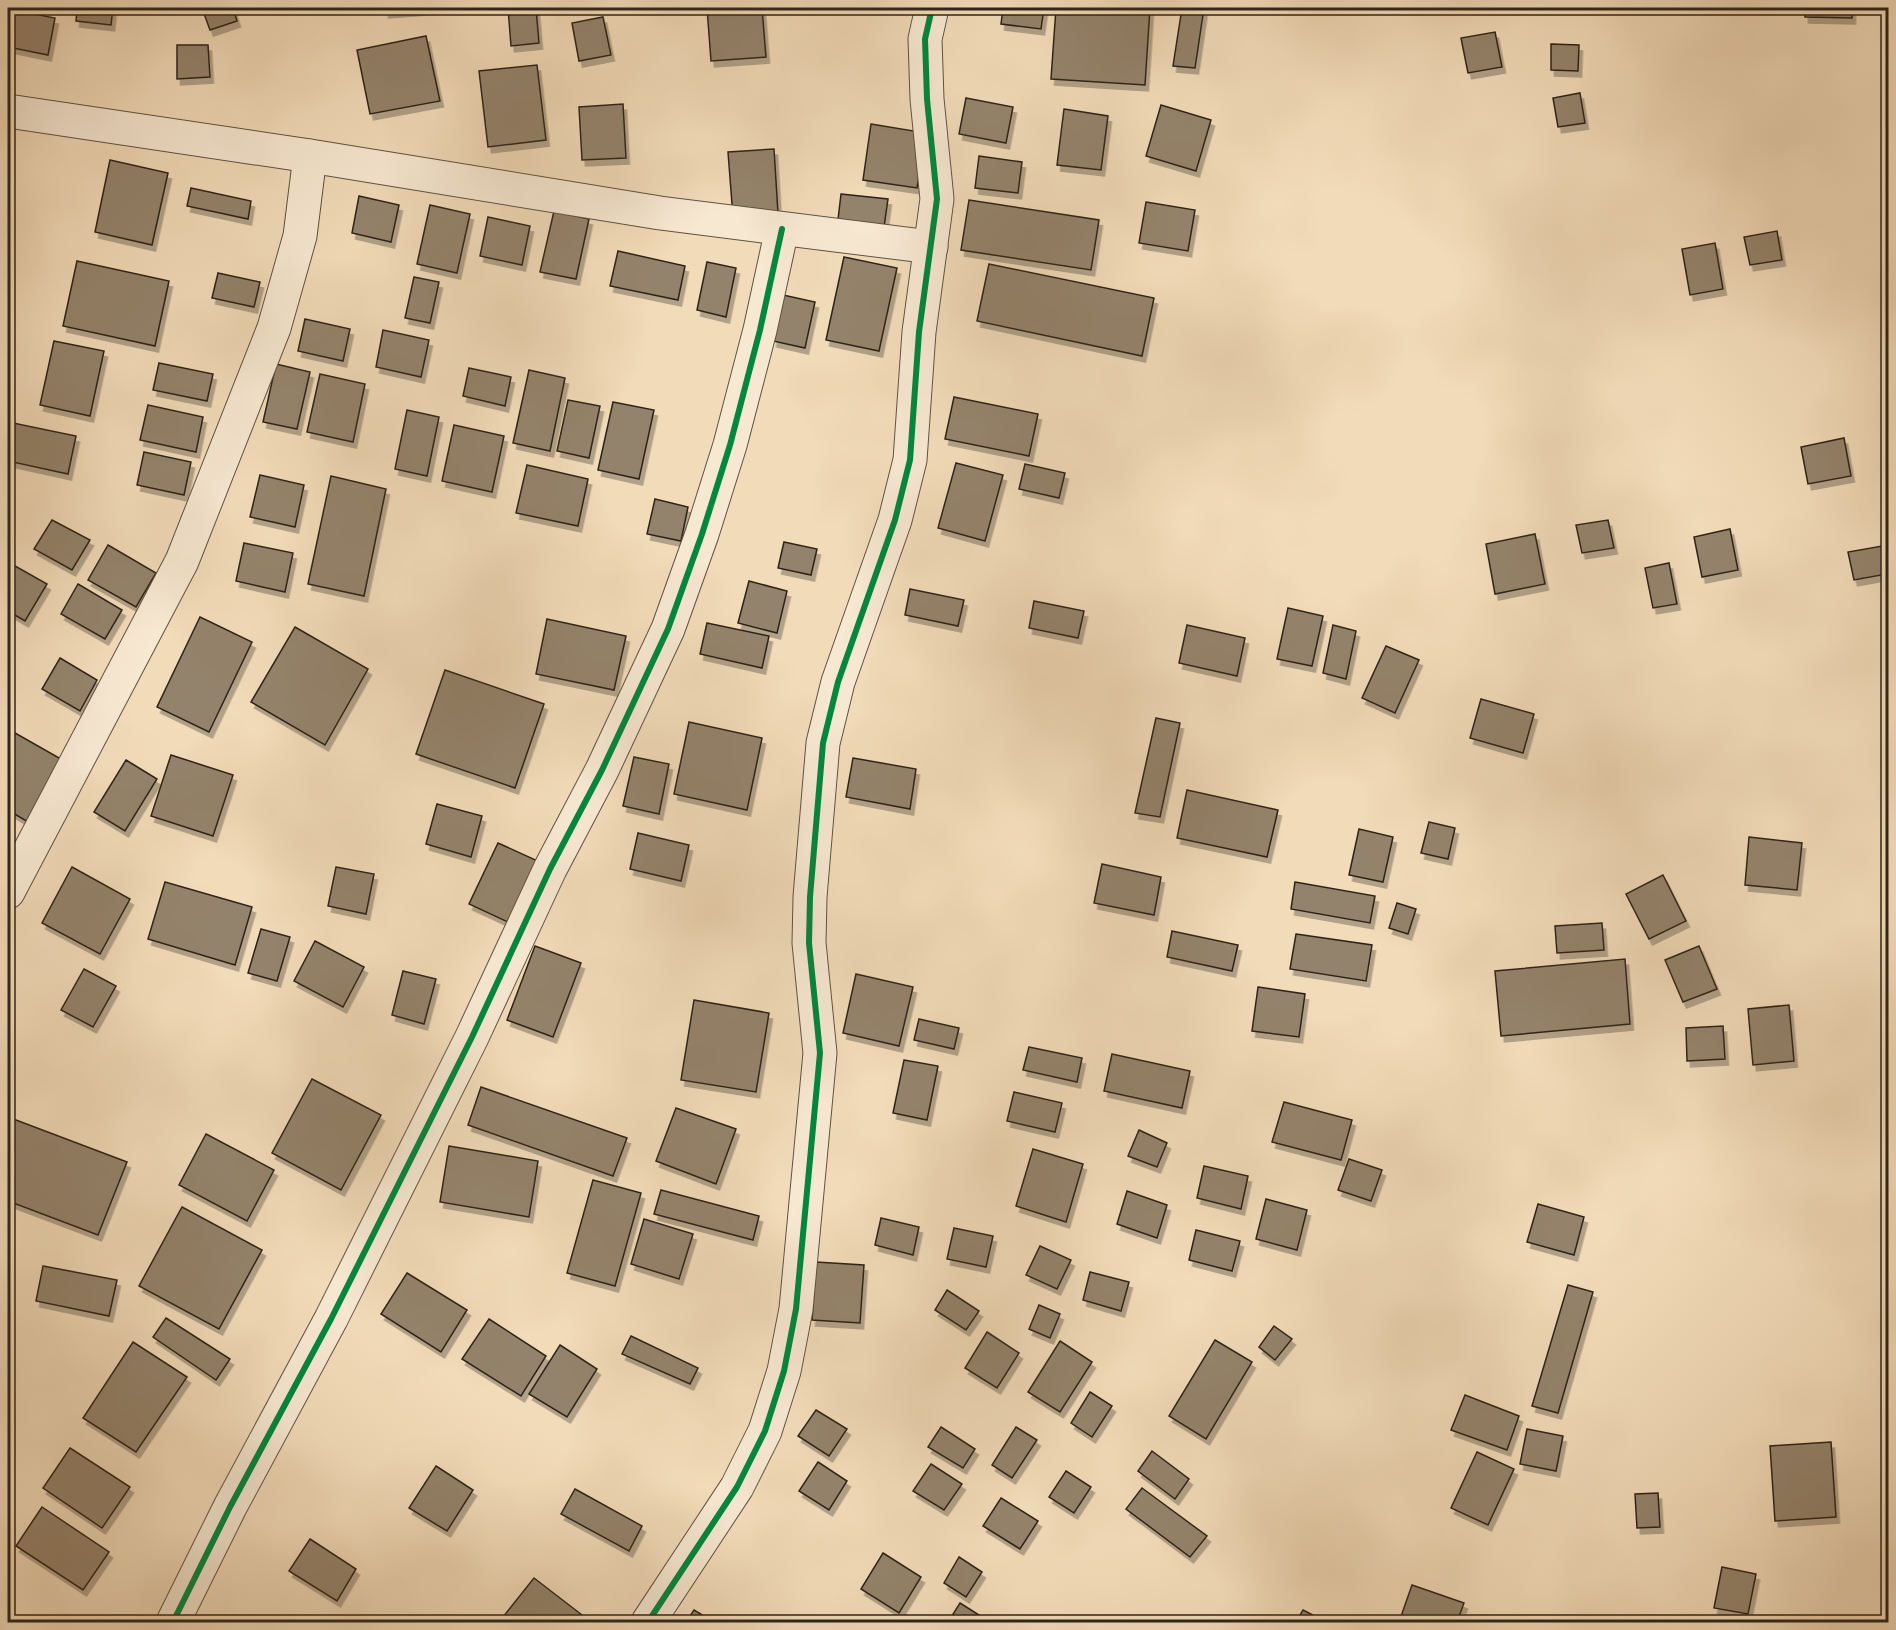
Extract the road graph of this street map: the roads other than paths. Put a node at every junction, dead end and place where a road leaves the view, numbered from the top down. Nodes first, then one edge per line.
1 (932, 8) edge
2 (8, 111) edge
3 (310, 156) junction
4 (782, 229) junction
5 (931, 247) junction
6 (8, 892) edge
7 (173, 1623) edge
8 (648, 1623) edge

1 - 5 street
2 - 3 street
3 - 4 street
3 - 6 street
4 - 5 street
4 - 7 street
5 - 8 street

